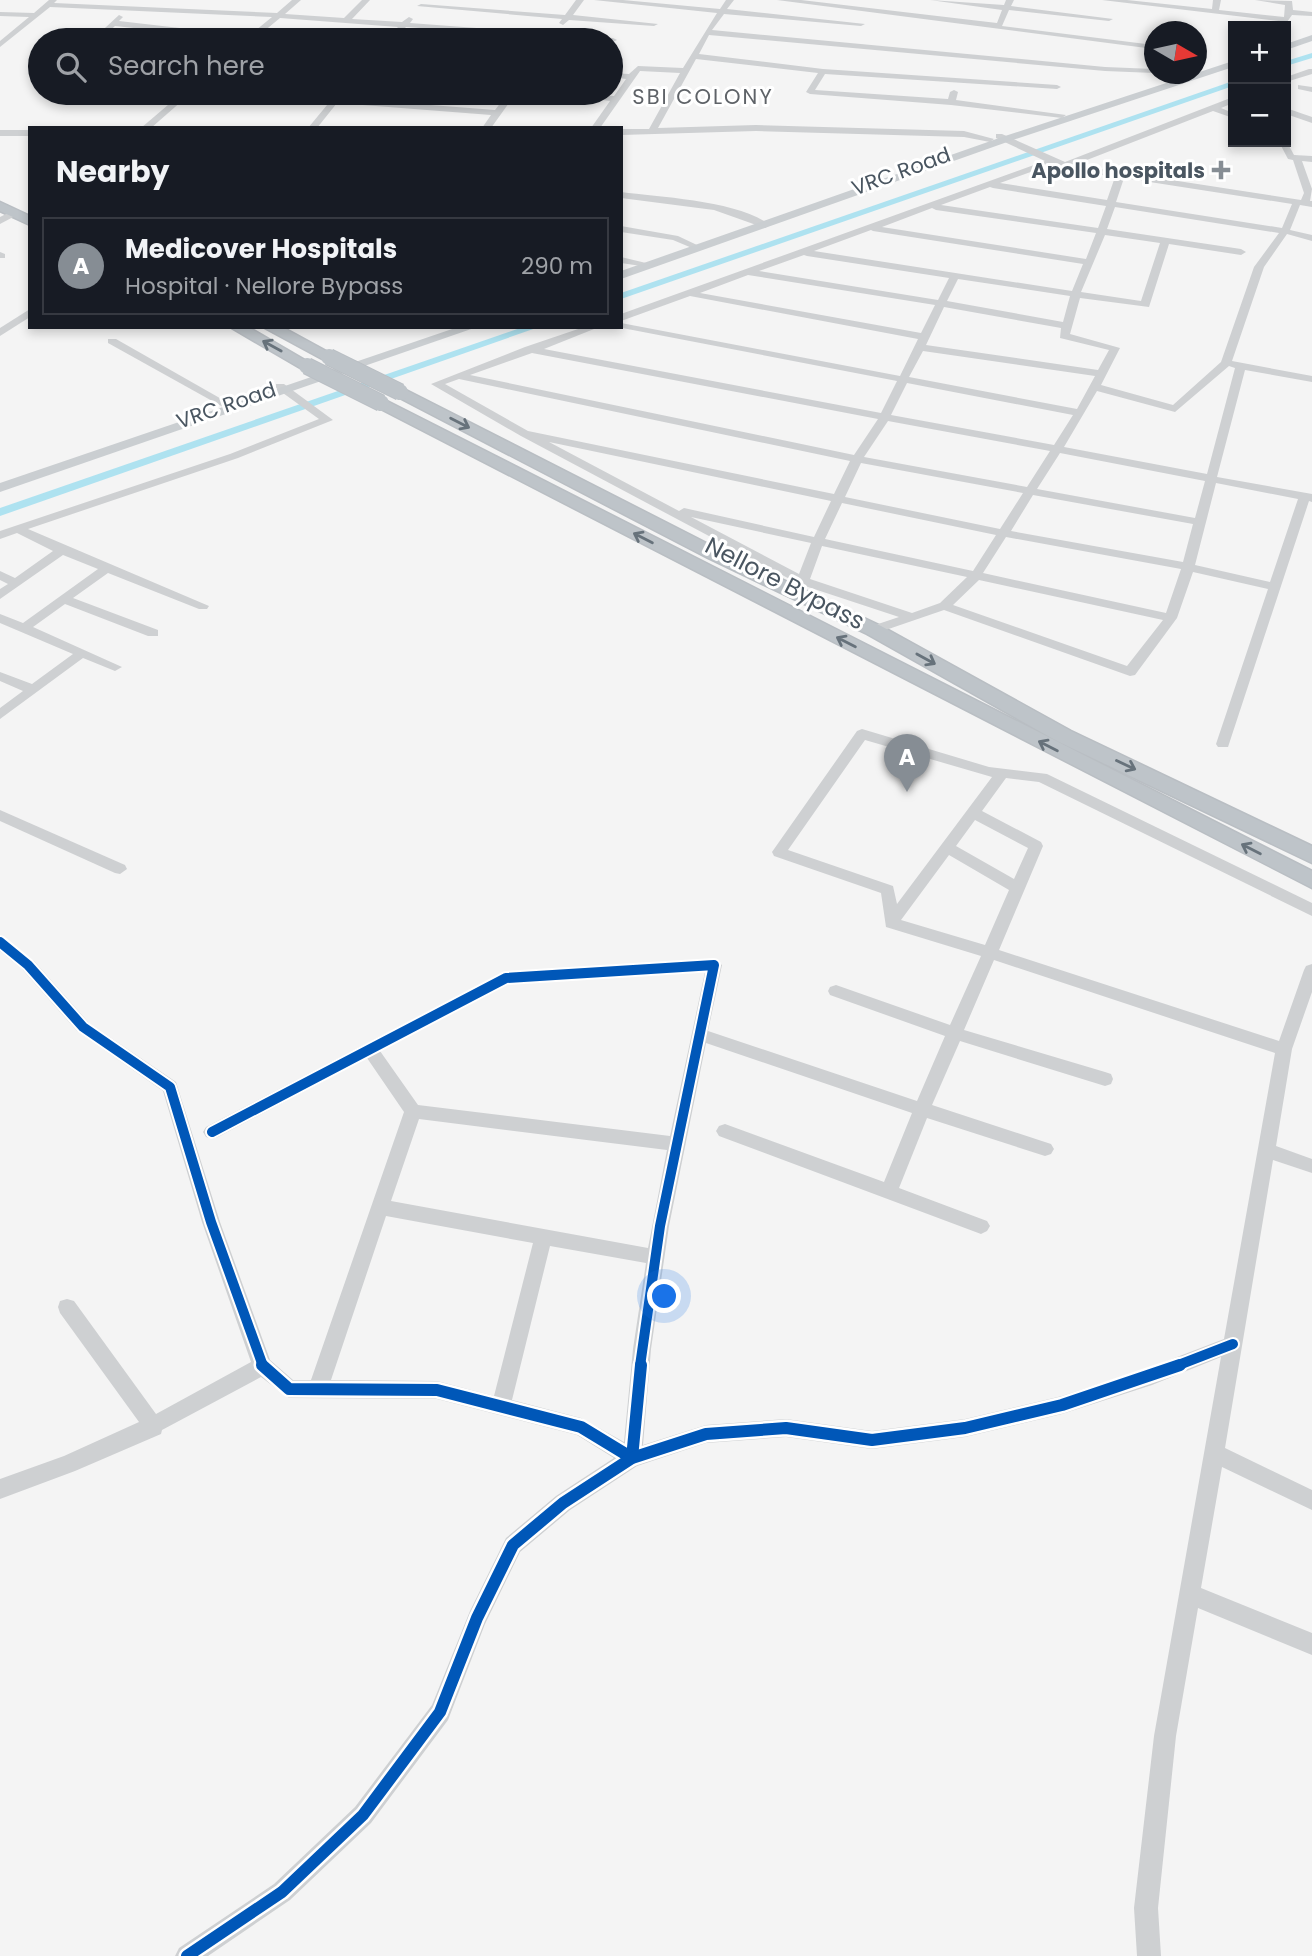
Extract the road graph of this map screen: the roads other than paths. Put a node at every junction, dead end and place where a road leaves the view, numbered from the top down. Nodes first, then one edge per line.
1 (135, 0) edge
2 (297, 0) edge
3 (366, 0) edge
4 (580, 0) edge
5 (598, 0) edge
6 (730, 0) edge
7 (781, 0) edge
8 (934, 0) edge
9 (1106, 0) edge
10 (1217, 0) edge
11 (1259, 0) edge
12 (50, 2) edge
13 (637, 2) edge
14 (424, 3) edge
15 (832, 3) edge
16 (1008, 4) edge
17 (126, 9) junction
18 (722, 12) junction
19 (1215, 12) junction
20 (1289, 12) junction
21 (0, 14) edge
22 (34, 15) junction
23 (279, 15) junction
24 (1312, 15) edge
25 (568, 17) junction
26 (1110, 19) dead end
27 (346, 20) junction
28 (623, 22) junction
29 (112, 23) junction
30 (404, 24) junction
31 (654, 24) dead end
32 (861, 24) dead end
33 (998, 25) junction
34 (107, 28) edge
35 (152, 28) edge
36 (263, 28) edge
37 (400, 28) edge
38 (446, 28) edge
39 (560, 28) edge
40 (620, 28) edge
41 (707, 32) junction
42 (1312, 32) edge
43 (1312, 38) edge
44 (1291, 39) edge
45 (0, 45) edge
46 (1291, 45) edge
47 (1144, 46) edge
48 (694, 56) junction
49 (963, 56) junction
50 (1228, 59) edge
51 (1228, 65) edge
52 (1207, 67) edge
53 (1144, 70) edge
54 (1207, 70) edge
55 (684, 71) junction
56 (823, 71) junction
57 (1312, 71) edge
58 (623, 76) edge
59 (632, 77) junction
60 (1291, 78) edge
61 (959, 80) junction
62 (1152, 84) edge
63 (1160, 84) edge
64 (1057, 87) dead end
65 (1301, 87) dead end
66 (623, 89) edge
67 (1312, 90) edge
68 (951, 102) junction
69 (1228, 102) edge
70 (173, 105) edge
71 (331, 105) edge
72 (422, 105) edge
73 (503, 105) edge
74 (612, 105) edge
75 (1214, 108) junction
76 (497, 113) junction
77 (1291, 113) edge
78 (1228, 114) edge
79 (1062, 115) junction
80 (1312, 120) edge
81 (147, 126) edge
82 (314, 126) edge
83 (487, 126) edge
84 (596, 126) edge
85 (652, 131) junction
86 (623, 132) edge
87 (0, 133) edge
88 (28, 133) edge
89 (999, 138) junction
90 (1286, 147) edge
91 (1296, 157) junction
92 (1049, 159) junction
93 (1312, 159) edge
94 (1065, 166) junction
95 (1120, 176) junction
96 (994, 185) junction
97 (0, 195) edge
98 (623, 195) edge
99 (1304, 203) edge
100 (1111, 204) junction
101 (0, 206) edge
102 (932, 206) junction
103 (28, 208) edge
104 (14, 213) junction
105 (28, 220) edge
106 (0, 221) edge
107 (762, 223) junction
108 (872, 228) junction
109 (623, 229) edge
110 (1102, 230) junction
111 (1285, 231) junction
112 (1312, 238) edge
113 (1166, 240) junction
114 (692, 245) junction
115 (805, 252) junction
116 (1241, 252) dead end
117 (623, 260) edge
118 (1089, 262) junction
119 (641, 263) junction
120 (623, 271) edge
121 (623, 271) edge
122 (748, 272) junction
123 (955, 275) junction
124 (689, 293) junction
125 (1076, 293) junction
126 (942, 305) junction
127 (28, 313) edge
128 (623, 317) edge
129 (623, 326) edge
130 (1065, 326) junction
131 (241, 329) edge
132 (274, 329) edge
133 (446, 329) edge
134 (465, 329) edge
135 (588, 329) edge
136 (0, 333) edge
137 (112, 341) dead end
138 (922, 342) junction
139 (529, 349) junction
140 (329, 357) joint
141 (1226, 363) junction
142 (1241, 365) junction
143 (1102, 374) junction
144 (458, 376) junction
145 (902, 379) junction
146 (1312, 379) edge
147 (282, 387) junction
148 (1096, 387) junction
149 (227, 405) junction
150 (1080, 413) junction
151 (884, 418) junction
152 (525, 434) junction
153 (1057, 451) junction
154 (858, 459) junction
155 (1212, 478) junction
156 (0, 485) edge
157 (1031, 491) junction
158 (1308, 498) edge
159 (839, 499) junction
160 (663, 507) junction
161 (1200, 522) junction
162 (16, 528) junction
163 (1003, 533) junction
164 (0, 535) edge
165 (817, 542) junction
166 (62, 550) junction
167 (1188, 567) junction
168 (107, 568) junction
169 (0, 575) edge
170 (975, 577) junction
171 (803, 580) junction
172 (16, 583) junction
173 (1274, 587) junction
174 (0, 595) edge
175 (66, 600) junction
176 (203, 606) dead end
177 (944, 606) junction
178 (912, 617) junction
179 (0, 618) edge
180 (1171, 618) junction
181 (24, 628) junction
182 (874, 629) junction
183 (153, 633) dead end
184 (82, 653) junction
185 (114, 667) dead end
186 (0, 676) edge
187 (33, 690) junction
188 (0, 715) edge
189 (1223, 744) dead end
190 (1002, 773) junction
191 (973, 812) junction
192 (0, 815) edge
193 (947, 847) junction
194 (1312, 855) edge
195 (120, 869) dead end
196 (1312, 880) edge
197 (1018, 888) junction
198 (1312, 910) edge
199 (891, 923) junction
200 (0, 942) edge
201 (988, 952) junction
202 (1312, 970) edge
203 (836, 991) dead end
204 (954, 1033) junction
205 (701, 1035) junction
206 (1284, 1049) junction
207 (371, 1051) junction
208 (1105, 1079) dead end
209 (922, 1109) junction
210 (413, 1111) junction
211 (725, 1131) dead end
212 (212, 1132) dead end
213 (678, 1144) junction
214 (1045, 1149) dead end
215 (1266, 1150) junction
216 (1312, 1166) edge
217 (889, 1192) junction
218 (380, 1208) junction
219 (981, 1226) dead end
220 (543, 1238) junction
221 (656, 1257) junction
222 (67, 1307) dead end
223 (1233, 1344) junction
224 (262, 1366) junction
225 (318, 1389) junction
226 (501, 1407) junction
227 (154, 1427) junction
228 (1214, 1453) junction
229 (632, 1458) junction
230 (0, 1489) edge
231 (1312, 1500) edge
232 (1189, 1594) junction
233 (1312, 1644) edge
234 (187, 1956) edge
235 (1149, 1956) edge

1 - 17 street
2 - 23 street
3 - 27 street
4 - 25 street
5 - 13 street
6 - 18 street
7 - 15 street
8 - 16 street
9 - 19 street
10 - 19 street
11 - 20 street
12 - 17 street
12 - 22 street
13 - 18 street
13 - 28 street
14 - 25 street
14 - 30 street
15 - 33 street
16 - 26 street
16 - 33 street
17 - 23 street
17 - 29 street
18 - 32 street
18 - 41 street
19 - 20 street
20 - 24 street
21 - 22 street
22 - 45 street
23 - 27 street
23 - 36 street
25 - 28 street
25 - 39 street
27 - 30 street
28 - 31 street
28 - 40 street
29 - 34 street
29 - 35 street
30 - 37 street
30 - 38 street
33 - 47 street
41 - 48 street
41 - 49 street
42 - 44 main road
43 - 46 main road
48 - 55 street
48 - 56 street
49 - 53 street
49 - 61 street
50 - 52 main road
51 - 54 main road
55 - 59 street
55 - 85 street
56 - 61 street
56 - 68 street
57 - 60 street
58 - 59 street
59 - 66 street
61 - 64 street
61 - 68 street
62 - 79 main road, VRC Road
63 - 89 main road
65 - 67 street
68 - 79 street
69 - 75 street
70 - 81 street
71 - 82 street
72 - 76 street
73 - 76 street
74 - 84 street
75 - 78 street
75 - 94 street
76 - 83 street
77 - 80 street
79 - 89 main road, VRC Road
85 - 86 street
85 - 89 street
87 - 88 street
89 - 92 street
89 - 107 main road, VRC Road
90 - 91 street
91 - 93 street
91 - 99 street
92 - 94 street
92 - 96 street
94 - 95 street
94 - 96 street
95 - 99 street
95 - 100 street
96 - 100 street
96 - 102 street
97 - 103 highway
98 - 107 street
99 - 111 street
100 - 110 street
100 - 111 street
101 - 104 highway
102 - 108 street
102 - 110 street
104 - 105 highway
104 - 106 street
107 - 114 main road, VRC Road
107 - 120 main road
108 - 115 street
108 - 118 street
109 - 114 street
110 - 113 street
110 - 118 street
111 - 112 street
111 - 141 street
113 - 116 street
113 - 125 street
114 - 119 main road, VRC Road
115 - 122 street
115 - 123 street
117 - 119 street
118 - 125 street
119 - 121 main road, VRC Road
122 - 124 street
122 - 126 street
123 - 125 street
123 - 126 street
124 - 128 street
124 - 138 street
125 - 130 street
126 - 130 street
126 - 138 street
127 - 136 street
129 - 145 street
130 - 143 street
196 -> 131 highway, Nellore Bypass, bridge
132 - 140 highway, Nellore Bypass
133 - 147 main road, VRC Road
134 - 147 main road
135 - 139 street
137 - 149 street
138 - 143 street
138 - 145 street
139 - 144 street
139 - 151 street
140 -> 182 highway, Nellore Bypass, bridge
141 - 142 street
141 - 148 street
142 - 146 street
142 - 155 street
143 - 148 street
144 - 152 street
144 - 154 street
145 - 150 street
145 - 151 street
147 - 149 main road, VRC Road
147 - 156 main road
147 - 162 street
148 - 150 street
149 - 156 main road, VRC Road
150 - 153 street
151 - 153 street
151 - 154 street
152 - 159 street
152 - 160 street
153 - 155 street
153 - 157 street
154 - 157 street
154 - 159 street
155 - 158 street
155 - 161 street
157 - 161 street
157 - 163 street
158 - 173 street
159 - 163 street
159 - 165 street
160 - 165 street
160 - 171 street
161 - 167 street
162 - 164 street
162 - 166 street
163 - 167 street
163 - 170 street
165 - 170 street
165 - 171 street
166 - 168 street
166 - 172 street
167 - 173 street
167 - 180 street
168 - 175 street
168 - 176 street
169 - 172 street
170 - 177 street
170 - 180 street
171 - 178 street
172 - 174 street
173 - 189 street
175 - 181 street
175 - 183 street
177 - 178 street
177 - 180 street
178 - 182 street
179 - 181 street
181 - 184 street
182 -> 194 highway, Nellore Bypass
184 - 185 street
184 - 187 street
186 - 187 street
187 - 188 street
190 - 191 street
190 - 198 street
190 - 199 street
191 - 193 street
191 - 197 street
192 - 195 street
193 - 197 street
193 - 199 street
197 - 201 street
199 - 201 street
200 - 224 street
201 - 204 street
201 - 206 street
202 - 206 street
203 - 204 street
204 - 208 street
204 - 209 street
205 - 207 street
205 - 209 street
205 - 213 street
206 - 215 street
207 - 210 street
207 - 212 street
209 - 214 street
209 - 217 street
210 - 213 street
210 - 218 street
211 - 217 street
213 - 221 street
215 - 216 street
215 - 223 street
217 - 219 street
218 - 220 street
218 - 225 street
220 - 221 street
220 - 226 street
221 - 229 street
222 - 227 street
223 - 228 street
223 - 229 street
224 - 225 street
224 - 227 street
225 - 226 street
226 - 229 street
227 - 230 street
228 - 231 street
228 - 232 street
229 - 234 street
232 - 233 street
232 - 235 street

